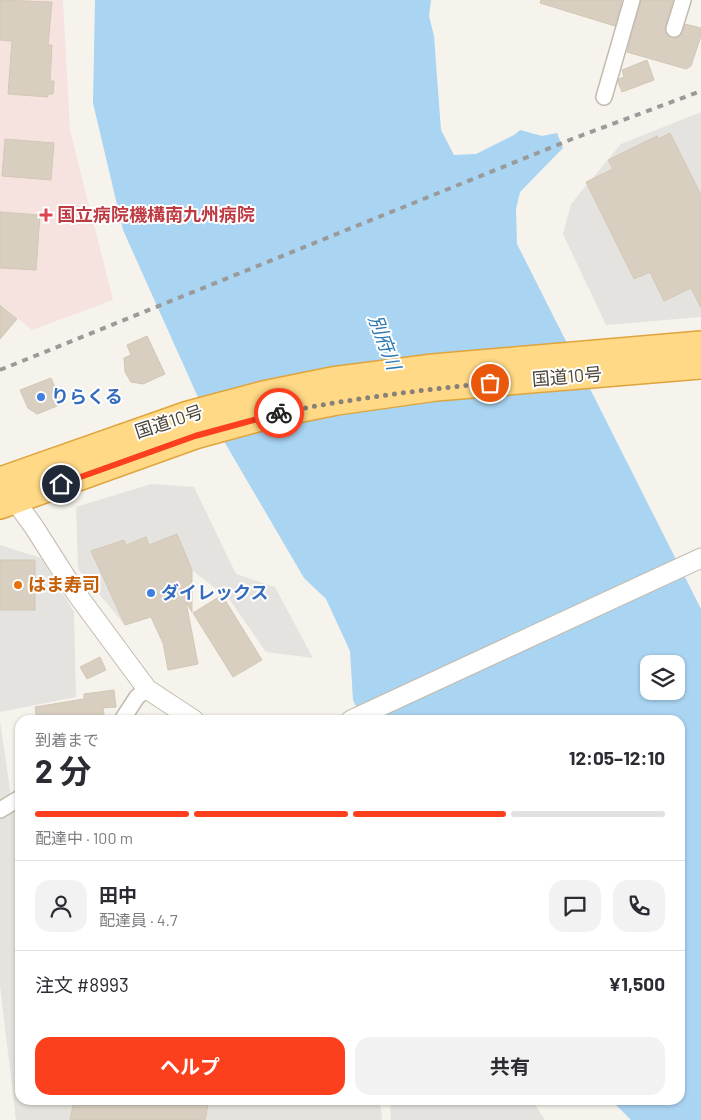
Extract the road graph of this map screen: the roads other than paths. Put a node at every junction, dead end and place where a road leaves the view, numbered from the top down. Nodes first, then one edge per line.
1 (632, 0) edge
2 (683, 0) edge
3 (674, 30) dead end
4 (604, 97) dead end
5 (701, 344) edge
6 (615, 362) junction
7 (701, 366) edge
8 (192, 425) junction
9 (0, 480) edge
10 (7, 504) edge
11 (694, 561) edge
12 (147, 689) junction
13 (125, 715) edge
14 (186, 715) edge
15 (363, 715) edge
16 (15, 801) edge
17 (0, 810) edge

1 - 4 street
2 - 3 street
5 - 6 highway, 国道10号
6 - 7 highway, 国道10号
6 - 8 highway, 国道10号
8 - 9 highway, 国道10号
8 - 10 highway, 国道10号
9 - 10 street
10 - 12 street
11 - 15 street
12 - 13 street
12 - 14 street
16 - 17 street

